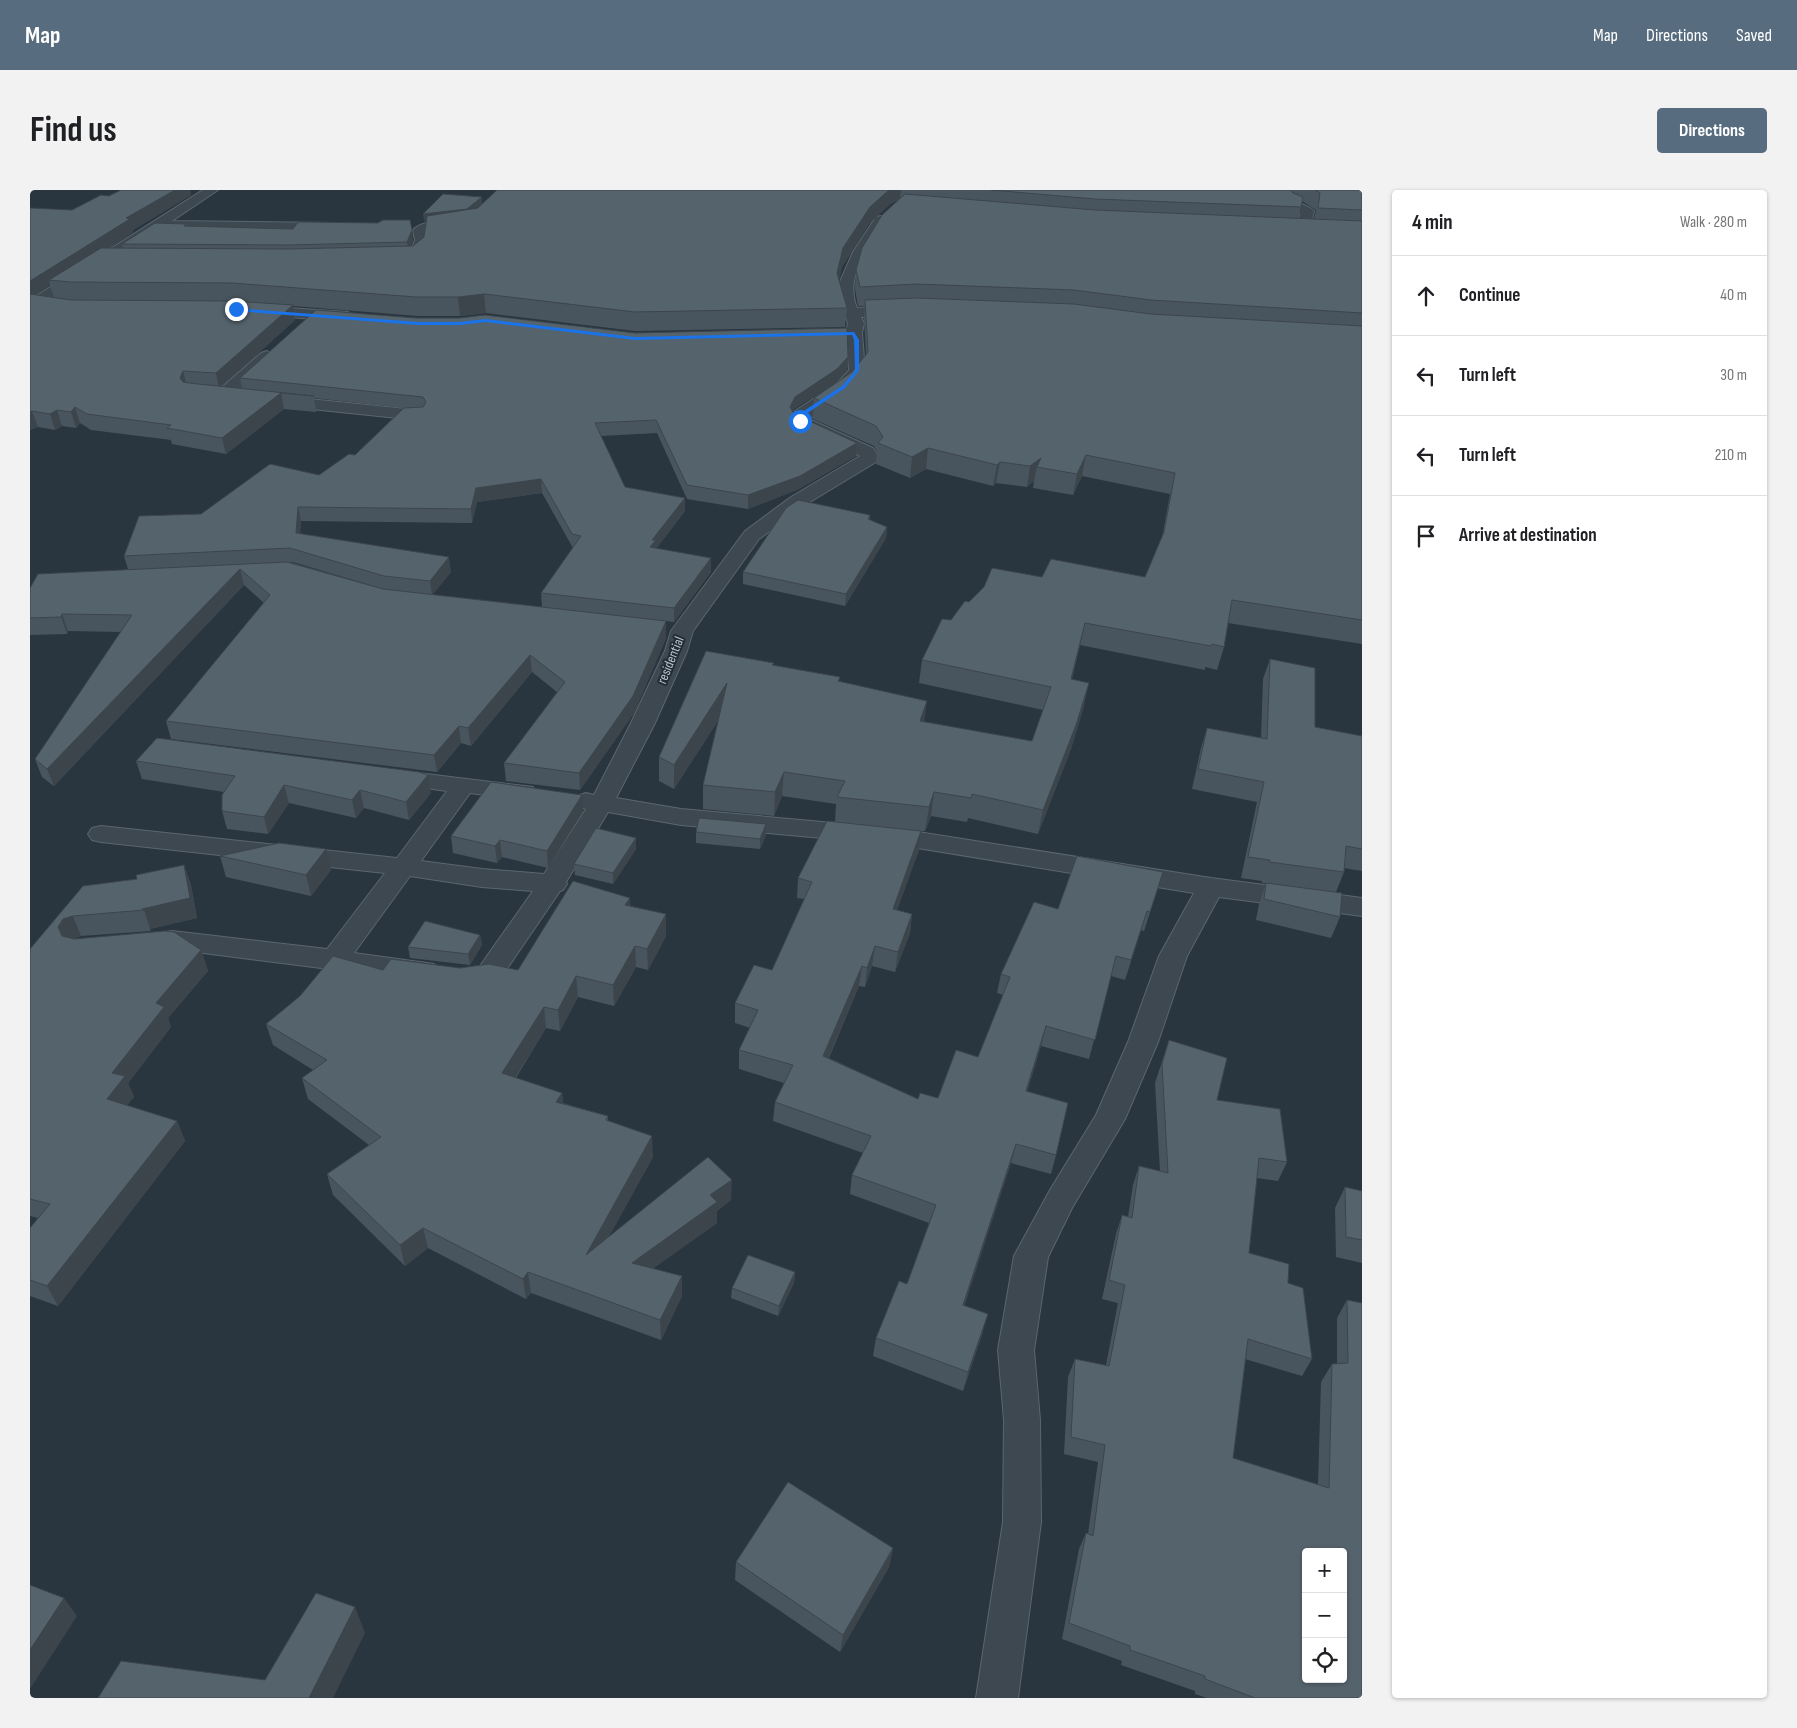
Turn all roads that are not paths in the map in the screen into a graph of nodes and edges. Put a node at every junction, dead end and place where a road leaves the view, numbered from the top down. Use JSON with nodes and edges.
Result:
{"nodes":[{"id":1,"x":212,"y":190,"type":"edge"},
{"id":2,"x":1259,"y":195,"type":"edge"},
{"id":3,"x":891,"y":212,"type":"edge"},
{"id":4,"x":474,"y":221,"type":"edge"},
{"id":5,"x":155,"y":225,"type":"junction"},
{"id":6,"x":350,"y":227,"type":"edge"},
{"id":7,"x":1304,"y":230,"type":"edge"},
{"id":8,"x":381,"y":259,"type":"edge"},
{"id":9,"x":100,"y":260,"type":"junction"},
{"id":10,"x":130,"y":260,"type":"edge"},
{"id":11,"x":32,"y":302,"type":"edge"},
{"id":12,"x":74,"y":308,"type":"edge"},
{"id":13,"x":245,"y":310,"type":"edge"},
{"id":14,"x":915,"y":310,"type":"edge"},
{"id":15,"x":852,"y":313,"type":"junction"},
{"id":16,"x":313,"y":315,"type":"junction"},
{"id":17,"x":364,"y":318,"type":"edge"},
{"id":18,"x":298,"y":328,"type":"edge"},
{"id":19,"x":835,"y":334,"type":"edge"},
{"id":20,"x":854,"y":334,"type":"junction"},
{"id":21,"x":276,"y":348,"type":"edge"},
{"id":22,"x":244,"y":397,"type":"edge"},
{"id":23,"x":264,"y":399,"type":"edge"},
{"id":24,"x":416,"y":415,"type":"edge"},
{"id":25,"x":659,"y":628,"type":"edge"},
{"id":26,"x":682,"y":631,"type":"junction"},
{"id":27,"x":370,"y":774,"type":"edge"},
{"id":28,"x":464,"y":786,"type":"junction"},
{"id":29,"x":602,"y":804,"type":"junction"},
{"id":30,"x":101,"y":834,"type":"dead end"},
{"id":31,"x":405,"y":867,"type":"junction"},
{"id":32,"x":554,"y":884,"type":"junction"},
{"id":33,"x":1211,"y":887,"type":"junction"},
{"id":34,"x":1362,"y":907,"type":"edge"},
{"id":35,"x":128,"y":944,"type":"edge"},
{"id":36,"x":335,"y":959,"type":"junction"},
{"id":37,"x":997,"y":1698,"type":"edge"}],
"edges":[{"from":1,"to":5,"type":"street"},
{"from":2,"to":7,"type":"street"},
{"from":3,"to":15,"type":"street"},
{"from":4,"to":8,"type":"street"},
{"from":5,"to":6,"type":"street"},
{"from":5,"to":9,"type":"street"},
{"from":9,"to":10,"type":"street"},
{"from":9,"to":11,"type":"street"},
{"from":11,"to":12,"type":"street"},
{"from":13,"to":16,"type":"street"},
{"from":14,"to":15,"type":"street"},
{"from":15,"to":20,"type":"street"},
{"from":16,"to":17,"type":"street"},
{"from":16,"to":18,"type":"street"},
{"from":19,"to":20,"type":"street"},
{"from":20,"to":26,"type":"street"},
{"from":21,"to":22,"type":"street"},
{"from":23,"to":24,"type":"street"},
{"from":25,"to":26,"type":"street","name":"residential"},
{"from":26,"to":29,"type":"street","name":"residential"},
{"from":27,"to":28,"type":"street"},
{"from":28,"to":29,"type":"street"},
{"from":28,"to":31,"type":"street"},
{"from":29,"to":32,"type":"street","name":"residential"},
{"from":29,"to":33,"type":"street"},
{"from":30,"to":31,"type":"street"},
{"from":31,"to":32,"type":"street"},
{"from":31,"to":36,"type":"street"},
{"from":32,"to":36,"type":"street","name":"residential"},
{"from":33,"to":34,"type":"street"},
{"from":33,"to":37,"type":"street"},
{"from":35,"to":36,"type":"street","name":"residential"}]}
